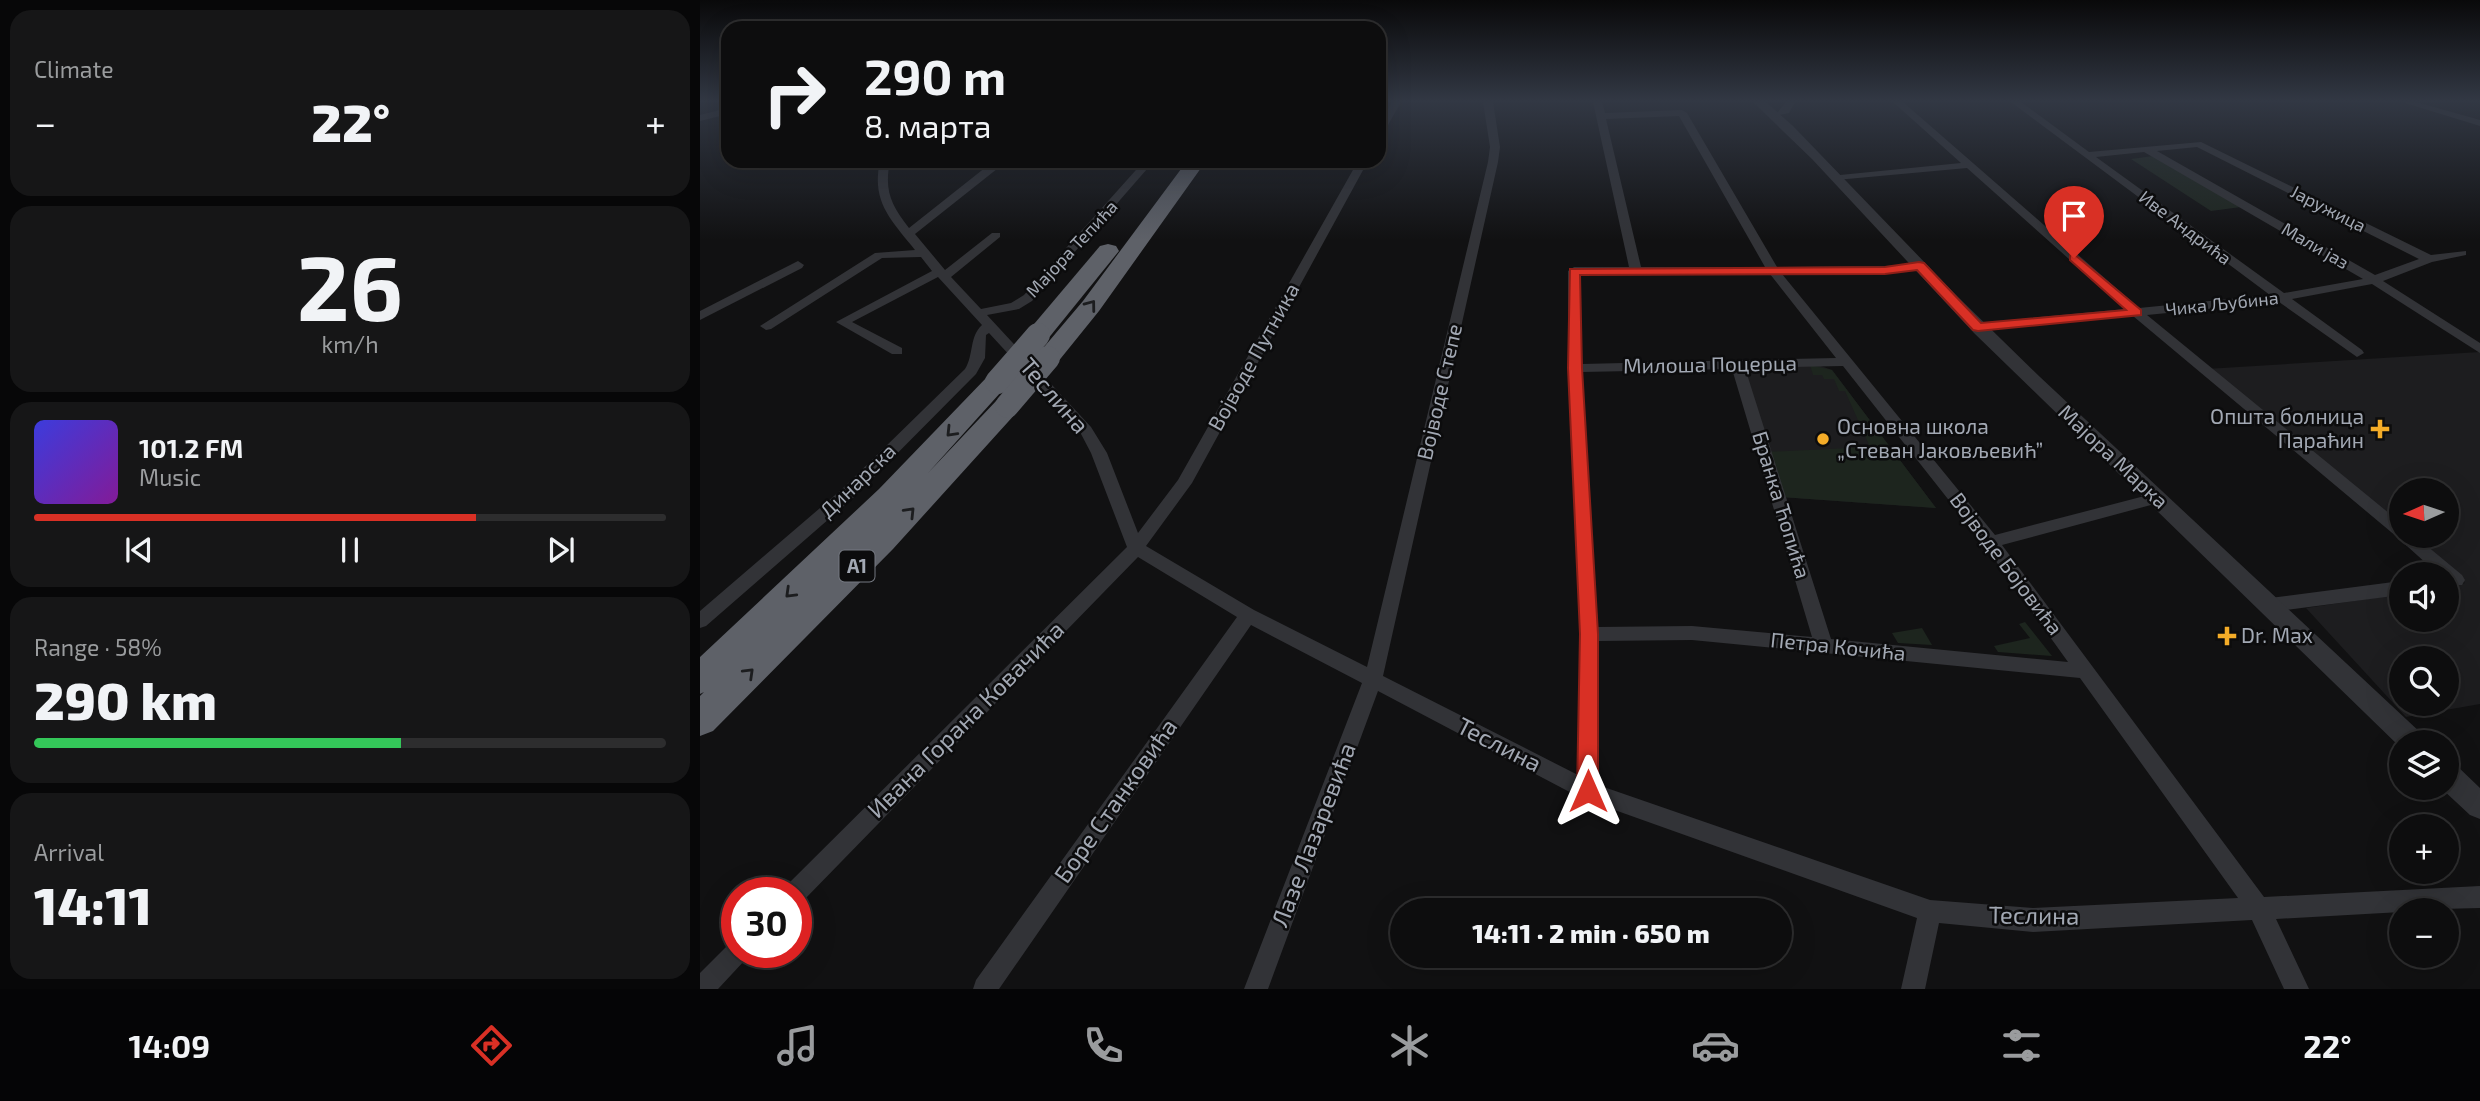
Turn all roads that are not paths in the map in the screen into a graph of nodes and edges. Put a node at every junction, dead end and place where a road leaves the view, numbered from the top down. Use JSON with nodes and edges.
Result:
{"nodes":[{"id":1,"x":1495,"y":148,"type":"edge"},
{"id":2,"x":1608,"y":148,"type":"edge"},
{"id":3,"x":1702,"y":148,"type":"edge"},
{"id":4,"x":1811,"y":148,"type":"edge"},
{"id":5,"x":1815,"y":148,"type":"edge"},
{"id":6,"x":1950,"y":148,"type":"edge"},
{"id":7,"x":2077,"y":148,"type":"edge"},
{"id":8,"x":2152,"y":148,"type":"edge"},
{"id":9,"x":2206,"y":148,"type":"edge"},
{"id":10,"x":2146,"y":149,"type":"junction"},
{"id":11,"x":2086,"y":155,"type":"junction"},
{"id":12,"x":1825,"y":161,"type":"junction"},
{"id":13,"x":1968,"y":164,"type":"junction"},
{"id":14,"x":884,"y":168,"type":"edge"},
{"id":15,"x":989,"y":168,"type":"edge"},
{"id":16,"x":1143,"y":168,"type":"edge"},
{"id":17,"x":1170,"y":168,"type":"edge"},
{"id":18,"x":1192,"y":168,"type":"edge"},
{"id":19,"x":1359,"y":168,"type":"edge"},
{"id":20,"x":1840,"y":178,"type":"junction"},
{"id":21,"x":909,"y":233,"type":"junction"},
{"id":22,"x":996,"y":235,"type":"dead end"},
{"id":23,"x":925,"y":253,"type":"junction"},
{"id":24,"x":2462,"y":253,"type":"dead end"},
{"id":25,"x":2429,"y":260,"type":"junction"},
{"id":26,"x":798,"y":265,"type":"dead end"},
{"id":27,"x":1919,"y":266,"type":"junction"},
{"id":28,"x":1772,"y":269,"type":"junction"},
{"id":29,"x":1636,"y":270,"type":"junction"},
{"id":30,"x":942,"y":274,"type":"junction"},
{"id":31,"x":2374,"y":280,"type":"junction"},
{"id":32,"x":2279,"y":298,"type":"junction"},
{"id":33,"x":2137,"y":313,"type":"junction"},
{"id":34,"x":700,"y":316,"type":"edge"},
{"id":35,"x":984,"y":319,"type":"junction"},
{"id":36,"x":766,"y":326,"type":"dead end"},
{"id":37,"x":1978,"y":327,"type":"junction"},
{"id":38,"x":1043,"y":346,"type":"junction"},
{"id":39,"x":2480,"y":349,"type":"edge"},
{"id":40,"x":897,"y":351,"type":"dead end"},
{"id":41,"x":2357,"y":353,"type":"dead end"},
{"id":42,"x":1845,"y":362,"type":"junction"},
{"id":43,"x":1738,"y":366,"type":"junction"},
{"id":44,"x":1575,"y":368,"type":"junction"},
{"id":45,"x":1002,"y":394,"type":"junction"},
{"id":46,"x":2156,"y":498,"type":"junction"},
{"id":47,"x":2389,"y":522,"type":"edge"},
{"id":48,"x":1991,"y":542,"type":"junction"},
{"id":49,"x":1136,"y":548,"type":"junction"},
{"id":50,"x":2417,"y":548,"type":"edge"},
{"id":51,"x":2432,"y":562,"type":"edge"},
{"id":52,"x":2389,"y":590,"type":"edge"},
{"id":53,"x":2270,"y":605,"type":"junction"},
{"id":54,"x":1248,"y":615,"type":"junction"},
{"id":55,"x":700,"y":621,"type":"edge"},
{"id":56,"x":1589,"y":634,"type":"junction"},
{"id":57,"x":1823,"y":644,"type":"junction"},
{"id":58,"x":2086,"y":671,"type":"junction"},
{"id":59,"x":700,"y":679,"type":"edge"},
{"id":60,"x":1373,"y":680,"type":"junction"},
{"id":61,"x":700,"y":720,"type":"edge"},
{"id":62,"x":2400,"y":730,"type":"edge"},
{"id":63,"x":2459,"y":786,"type":"edge"},
{"id":64,"x":1588,"y":791,"type":"junction"},
{"id":65,"x":2480,"y":806,"type":"edge"},
{"id":66,"x":811,"y":877,"type":"edge"},
{"id":67,"x":2480,"y":897,"type":"edge"},
{"id":68,"x":2259,"y":909,"type":"junction"},
{"id":69,"x":1930,"y":911,"type":"junction"},
{"id":70,"x":721,"y":968,"type":"edge"},
{"id":71,"x":701,"y":989,"type":"edge"},
{"id":72,"x":985,"y":989,"type":"edge"},
{"id":73,"x":1256,"y":989,"type":"edge"},
{"id":74,"x":1913,"y":989,"type":"edge"},
{"id":75,"x":2297,"y":989,"type":"edge"}],
"edges":[{"from":1,"to":60,"type":"street","name":"Војводе Степе"},
{"from":2,"to":29,"type":"street"},
{"from":3,"to":28,"type":"street","name":"Војводе Бојовића"},
{"from":4,"to":12,"type":"street","name":"Мајора Марка"},
{"from":5,"to":12,"type":"street","name":"Мајора Марка"},
{"from":6,"to":13,"type":"street"},
{"from":7,"to":11,"type":"street","name":"Иве Андрића"},
{"from":8,"to":10,"type":"street","name":"Јаружица"},
{"from":9,"to":25,"type":"street","name":"Јаружица"},
{"from":10,"to":11,"type":"street"},
{"from":10,"to":31,"type":"street","name":"Мали јаз"},
{"from":11,"to":32,"type":"street","name":"Иве Андрића"},
{"from":12,"to":20,"type":"street","name":"Мајора Марка"},
{"from":13,"to":20,"type":"street"},
{"from":13,"to":33,"type":"street"},
{"from":14,"to":21,"type":"street","name":"Теслина"},
{"from":15,"to":21,"type":"street"},
{"from":16,"to":35,"type":"street","name":"Мајора Тепића"},
{"from":17,"to":38,"type":"highway","number":"A1"},
{"from":38,"to":18,"type":"highway","number":"A1","one_way":true},
{"from":19,"to":49,"type":"street","name":"Војводе Путника"},
{"from":20,"to":27,"type":"street","name":"Мајора Марка"},
{"from":21,"to":23,"type":"street","name":"Теслина"},
{"from":22,"to":30,"type":"street"},
{"from":23,"to":30,"type":"street","name":"Теслина"},
{"from":23,"to":36,"type":"street"},
{"from":24,"to":25,"type":"street","name":"Чика Љубина"},
{"from":25,"to":31,"type":"street","name":"Чика Љубина"},
{"from":26,"to":34,"type":"street"},
{"from":27,"to":28,"type":"street"},
{"from":27,"to":37,"type":"street","name":"Мајора Марка"},
{"from":28,"to":29,"type":"street"},
{"from":28,"to":42,"type":"street","name":"Војводе Бојовића"},
{"from":29,"to":44,"type":"street"},
{"from":30,"to":35,"type":"street","name":"Теслина"},
{"from":30,"to":40,"type":"street"},
{"from":31,"to":32,"type":"street","name":"Чика Љубина"},
{"from":31,"to":39,"type":"street","name":"Мали јаз"},
{"from":32,"to":33,"type":"street","name":"Чика Љубина"},
{"from":32,"to":41,"type":"street","name":"Иве Андрића"},
{"from":33,"to":37,"type":"street","name":"Чика Љубина"},
{"from":33,"to":47,"type":"street"},
{"from":35,"to":49,"type":"street","name":"Теслина"},
{"from":35,"to":55,"type":"street","name":"Динарска"},
{"from":37,"to":46,"type":"street","name":"Мајора Марка"},
{"from":38,"to":45,"type":"highway","number":"A1","bridge":true},
{"from":42,"to":43,"type":"street","name":"Милоша Поцерца"},
{"from":42,"to":48,"type":"street","name":"Војводе Бојовића"},
{"from":43,"to":44,"type":"street","name":"Милоша Поцерца"},
{"from":43,"to":57,"type":"street","name":"Бранка Ћопића"},
{"from":44,"to":56,"type":"street"},
{"from":45,"to":59,"type":"highway","number":"A1","one_way":true},
{"from":61,"to":45,"type":"highway","number":"A1","one_way":true},
{"from":46,"to":48,"type":"street"},
{"from":46,"to":53,"type":"street","name":"Мајора Марка"},
{"from":48,"to":58,"type":"street","name":"Војводе Бојовића"},
{"from":49,"to":54,"type":"street","name":"Теслина"},
{"from":49,"to":66,"type":"street","name":"Ивана Горана Ковачића"},
{"from":50,"to":51,"type":"street"},
{"from":52,"to":53,"type":"street"},
{"from":53,"to":62,"type":"street","name":"Мајора Марка"},
{"from":54,"to":60,"type":"street","name":"Теслина"},
{"from":54,"to":72,"type":"street","name":"Боре Станковића"},
{"from":56,"to":57,"type":"street","name":"Петра Кочића"},
{"from":56,"to":64,"type":"street"},
{"from":57,"to":58,"type":"street","name":"Петра Кочића"},
{"from":58,"to":68,"type":"street","name":"Војводе Бојовића"},
{"from":60,"to":64,"type":"street","name":"Теслина"},
{"from":60,"to":73,"type":"street","name":"Лазе Лазаревића"},
{"from":63,"to":65,"type":"street"},
{"from":64,"to":69,"type":"street","name":"Теслина"},
{"from":67,"to":68,"type":"street","name":"Теслина"},
{"from":68,"to":69,"type":"street","name":"Теслина"},
{"from":68,"to":75,"type":"street","name":"Војводе Бојовића"},
{"from":69,"to":74,"type":"street"},
{"from":70,"to":71,"type":"street"}]}
